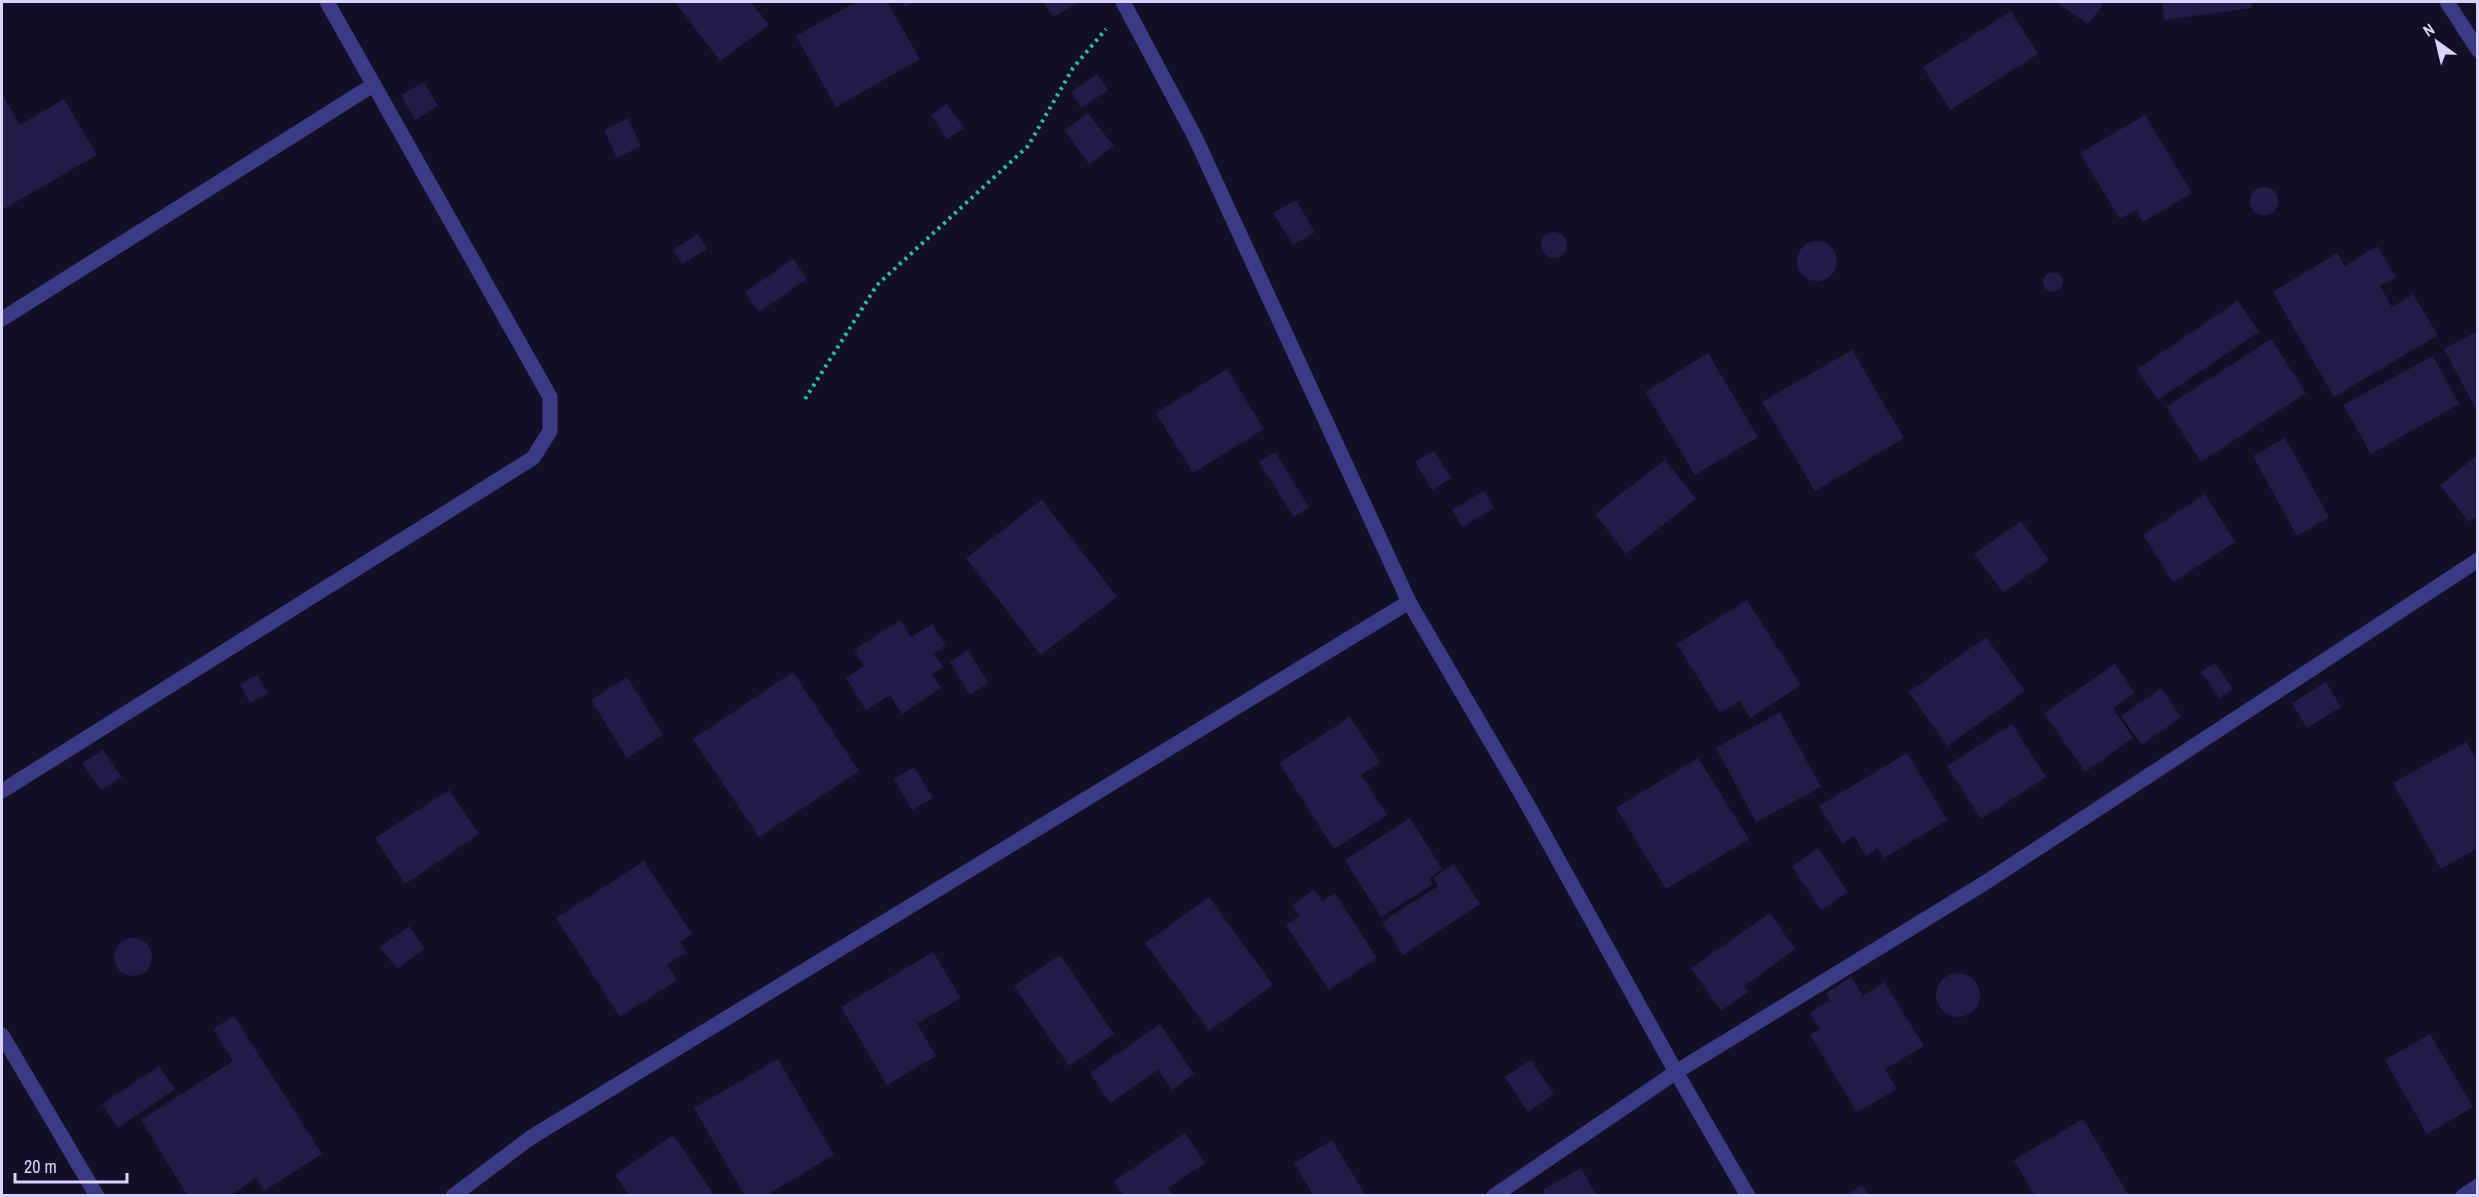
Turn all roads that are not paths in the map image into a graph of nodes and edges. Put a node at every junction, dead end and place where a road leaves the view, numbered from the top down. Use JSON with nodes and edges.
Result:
{"nodes":[{"id":1,"x":327,"y":2,"type":"edge"},
{"id":2,"x":2447,"y":2,"type":"edge"},
{"id":3,"x":1125,"y":4,"type":"edge"},
{"id":4,"x":2478,"y":50,"type":"edge"},
{"id":5,"x":373,"y":85,"type":"junction"},
{"id":6,"x":2,"y":319,"type":"edge"},
{"id":7,"x":2478,"y":560,"type":"edge"},
{"id":8,"x":1409,"y":602,"type":"junction"},
{"id":9,"x":2,"y":791,"type":"edge"},
{"id":10,"x":2,"y":1035,"type":"edge"},
{"id":11,"x":1676,"y":1072,"type":"junction"},
{"id":12,"x":2478,"y":1186,"type":"edge"},
{"id":13,"x":97,"y":1196,"type":"edge"},
{"id":14,"x":453,"y":1196,"type":"edge"},
{"id":15,"x":1494,"y":1196,"type":"edge"},
{"id":16,"x":1748,"y":1196,"type":"edge"},
{"id":17,"x":2463,"y":1196,"type":"edge"}],
"edges":[{"from":1,"to":5,"type":"street"},
{"from":2,"to":4,"type":"street"},
{"from":3,"to":8,"type":"street"},
{"from":5,"to":6,"type":"street"},
{"from":5,"to":9,"type":"street"},
{"from":7,"to":11,"type":"street"},
{"from":8,"to":11,"type":"street"},
{"from":8,"to":14,"type":"street"},
{"from":10,"to":13,"type":"street"},
{"from":11,"to":15,"type":"street"},
{"from":11,"to":16,"type":"street"},
{"from":12,"to":17,"type":"street"}]}
